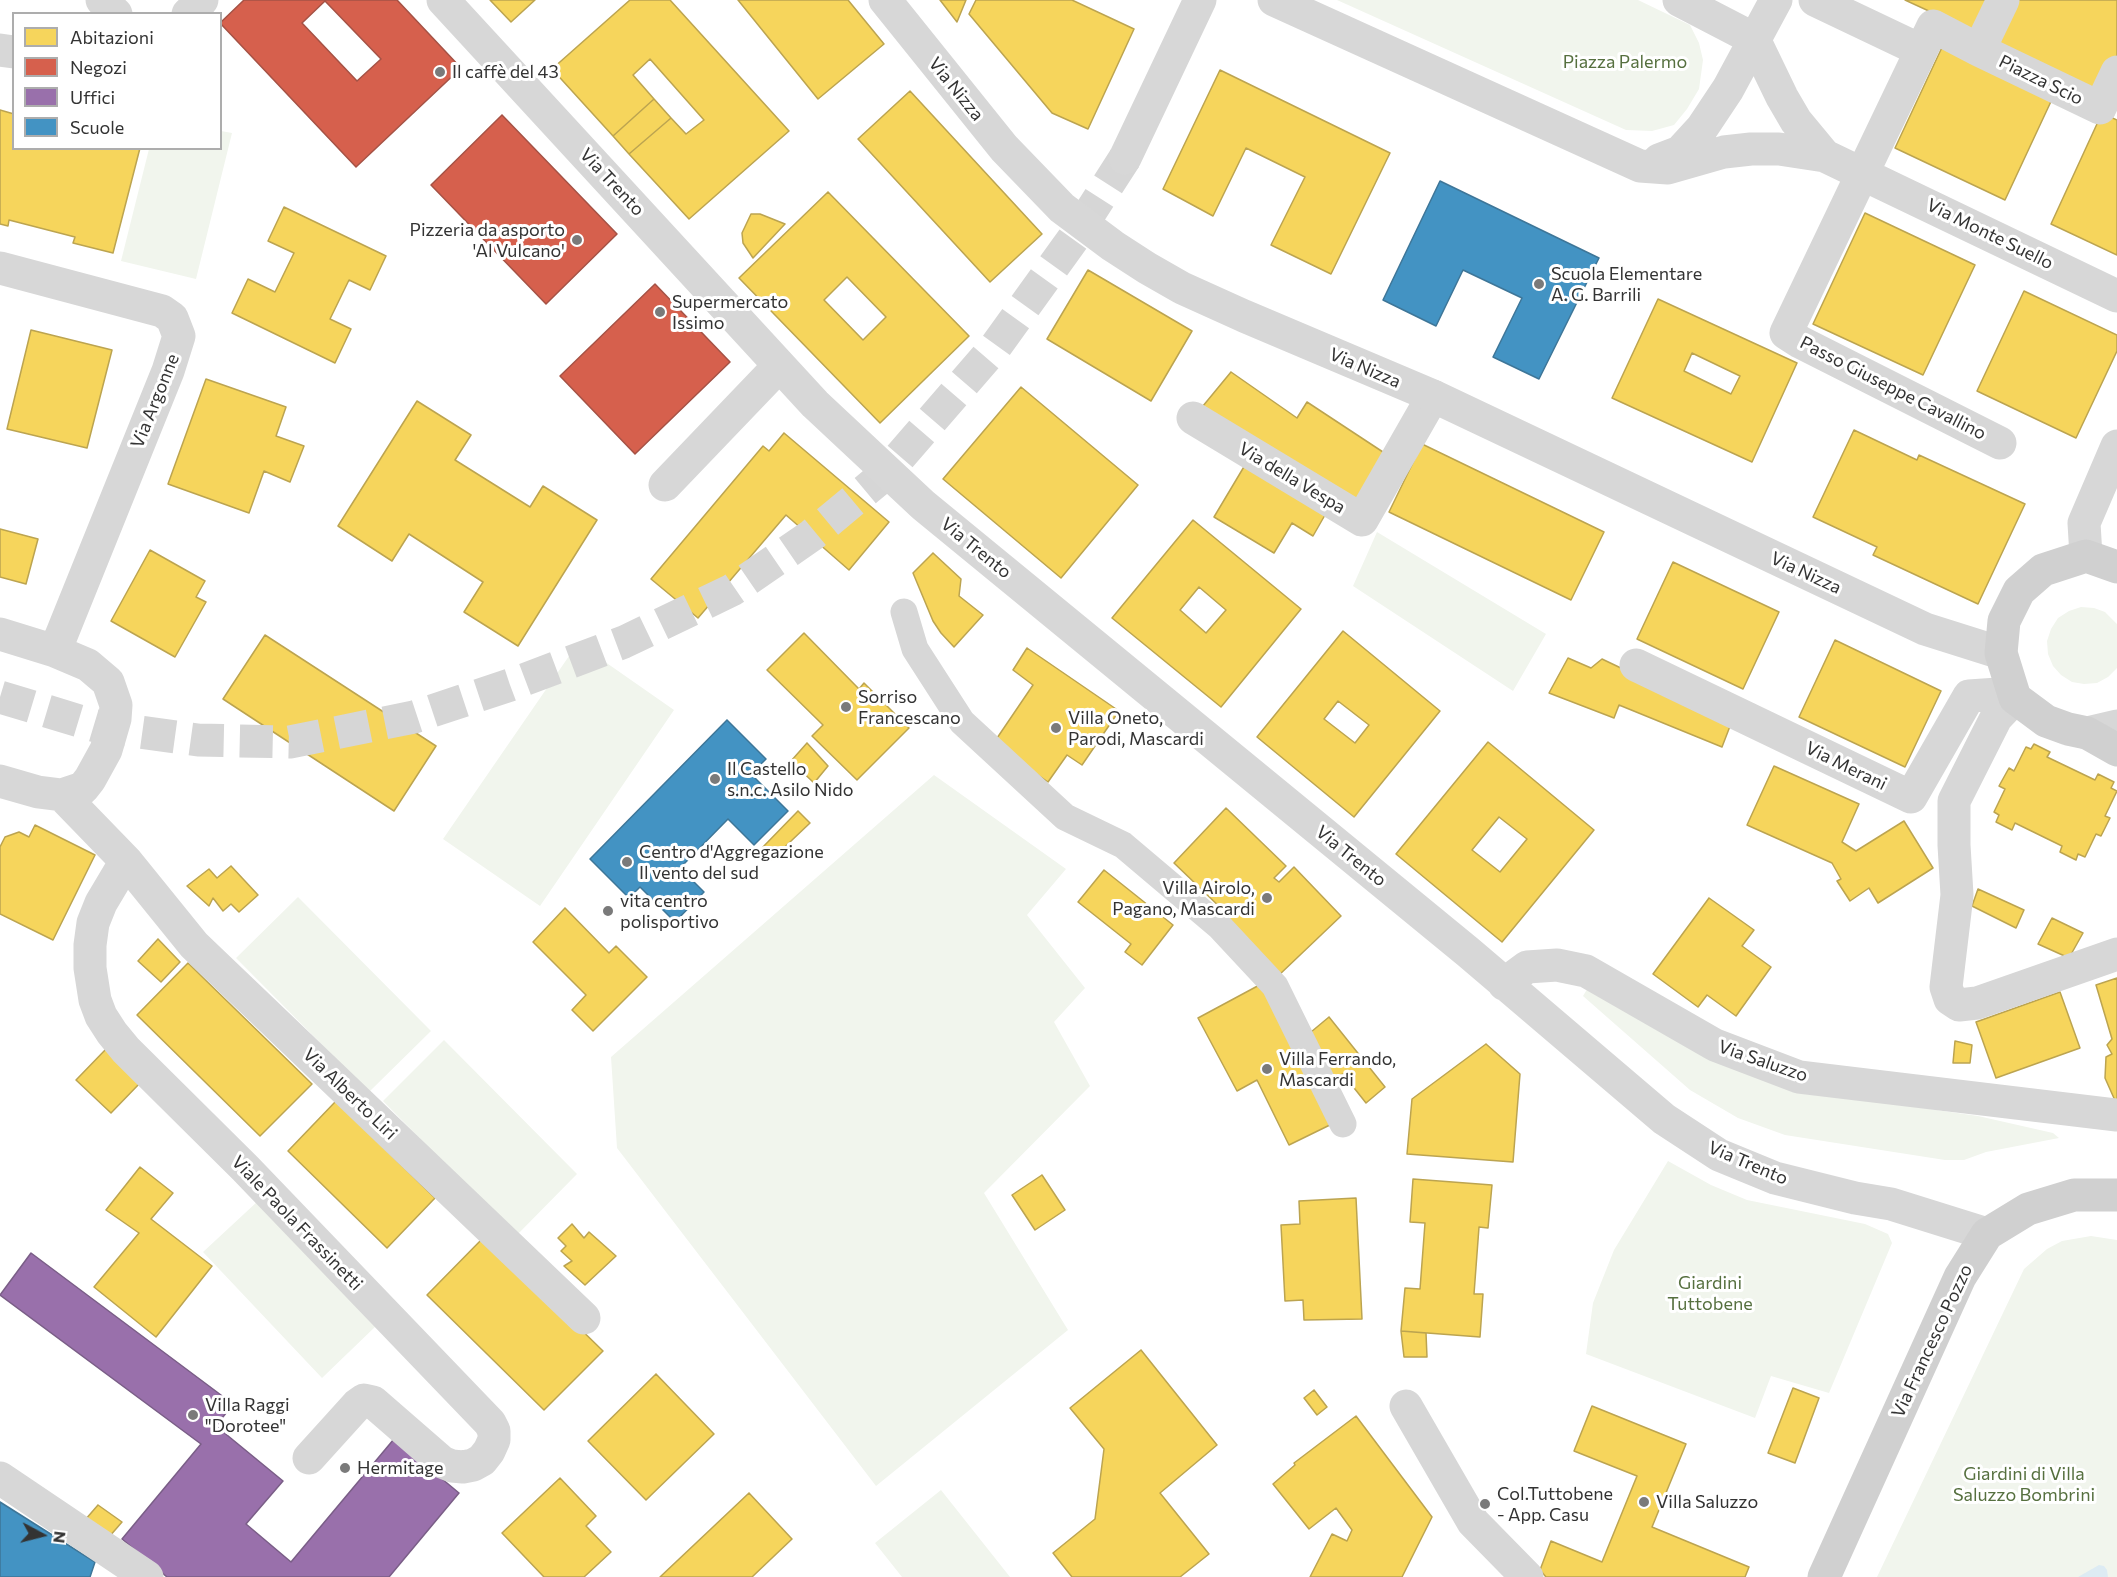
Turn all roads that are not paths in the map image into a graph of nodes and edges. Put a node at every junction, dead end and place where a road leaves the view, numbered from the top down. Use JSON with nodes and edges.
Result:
{"nodes":[{"id":1,"x":102,"y":0,"type":"edge"},
{"id":2,"x":172,"y":0,"type":"edge"},
{"id":3,"x":202,"y":0,"type":"edge"},
{"id":4,"x":443,"y":0,"type":"edge"},
{"id":5,"x":885,"y":0,"type":"edge"},
{"id":6,"x":1200,"y":0,"type":"edge"},
{"id":7,"x":1274,"y":0,"type":"edge"},
{"id":8,"x":1679,"y":0,"type":"edge"},
{"id":9,"x":1776,"y":0,"type":"edge"},
{"id":10,"x":1815,"y":0,"type":"edge"},
{"id":11,"x":2003,"y":0,"type":"edge"},
{"id":12,"x":114,"y":12,"type":"edge"},
{"id":13,"x":184,"y":12,"type":"edge"},
{"id":14,"x":188,"y":12,"type":"edge"},
{"id":15,"x":1754,"y":39,"type":"junction"},
{"id":16,"x":1920,"y":50,"type":"junction"},
{"id":17,"x":1979,"y":50,"type":"junction"},
{"id":18,"x":2117,"y":72,"type":"edge"},
{"id":19,"x":1825,"y":156,"type":"junction"},
{"id":20,"x":1125,"y":158,"type":"tunnel mouth"},
{"id":21,"x":1640,"y":166,"type":"junction"},
{"id":22,"x":1862,"y":172,"type":"junction"},
{"id":23,"x":0,"y":268,"type":"edge"},
{"id":24,"x":2117,"y":296,"type":"edge"},
{"id":25,"x":779,"y":366,"type":"junction"},
{"id":26,"x":1433,"y":396,"type":"junction"},
{"id":27,"x":1193,"y":418,"type":"dead end"},
{"id":28,"x":2000,"y":443,"type":"dead end"},
{"id":29,"x":2117,"y":447,"type":"edge"},
{"id":30,"x":665,"y":485,"type":"dead end"},
{"id":31,"x":2086,"y":556,"type":"junction"},
{"id":32,"x":2117,"y":567,"type":"edge"},
{"id":33,"x":904,"y":612,"type":"dead end"},
{"id":34,"x":1925,"y":629,"type":"junction"},
{"id":35,"x":0,"y":634,"type":"edge"},
{"id":36,"x":55,"y":651,"type":"junction"},
{"id":37,"x":2001,"y":653,"type":"junction"},
{"id":38,"x":1636,"y":665,"type":"dead end"},
{"id":39,"x":2013,"y":693,"type":"junction"},
{"id":40,"x":2102,"y":730,"type":"edge"},
{"id":41,"x":2117,"y":750,"type":"edge"},
{"id":42,"x":0,"y":781,"type":"edge"},
{"id":43,"x":62,"y":795,"type":"junction"},
{"id":44,"x":126,"y":861,"type":"junction"},
{"id":45,"x":2117,"y":954,"type":"edge"},
{"id":46,"x":1504,"y":984,"type":"junction"},
{"id":47,"x":2117,"y":1115,"type":"edge"},
{"id":48,"x":1343,"y":1124,"type":"dead end"},
{"id":49,"x":2117,"y":1196,"type":"edge"},
{"id":50,"x":1987,"y":1234,"type":"junction"},
{"id":51,"x":584,"y":1318,"type":"dead end"},
{"id":52,"x":1406,"y":1406,"type":"dead end"},
{"id":53,"x":309,"y":1458,"type":"dead end"},
{"id":54,"x":0,"y":1478,"type":"edge"},
{"id":55,"x":147,"y":1577,"type":"edge"},
{"id":56,"x":1527,"y":1577,"type":"edge"},
{"id":57,"x":1824,"y":1577,"type":"edge"}],
"edges":[{"from":1,"to":12,"type":"street"},
{"from":2,"to":13,"type":"street"},
{"from":3,"to":14,"type":"street"},
{"from":4,"to":25,"type":"street","name":"Via Trento"},
{"from":5,"to":26,"type":"street","name":"Via Nizza"},
{"from":6,"to":20,"type":"street"},
{"from":7,"to":21,"type":"street"},
{"from":8,"to":15,"type":"street"},
{"from":9,"to":15,"type":"street"},
{"from":10,"to":16,"type":"street"},
{"from":11,"to":17,"type":"street","name":"Piazza Scio"},
{"from":15,"to":19,"type":"street"},
{"from":15,"to":21,"type":"street"},
{"from":16,"to":17,"type":"street","name":"Piazza Scio"},
{"from":16,"to":22,"type":"street"},
{"from":17,"to":18,"type":"street","name":"Piazza Scio"},
{"from":19,"to":21,"type":"street"},
{"from":19,"to":22,"type":"street"},
{"from":22,"to":24,"type":"street","name":"Via Monte Suello"},
{"from":22,"to":28,"type":"street","name":"Passo Giuseppe Cavallino"},
{"from":23,"to":36,"type":"street","name":"Via Argonne"},
{"from":25,"to":30,"type":"street"},
{"from":25,"to":46,"type":"street","name":"Via Trento"},
{"from":26,"to":27,"type":"street","name":"Via della Vespa"},
{"from":26,"to":34,"type":"street","name":"Via Nizza"},
{"from":29,"to":31,"type":"street"},
{"from":31,"to":32,"type":"main road"},
{"from":31,"to":37,"type":"main road"},
{"from":33,"to":48,"type":"street"},
{"from":34,"to":37,"type":"street","name":"Via Nizza"},
{"from":34,"to":39,"type":"street","name":"Via Nizza"},
{"from":35,"to":36,"type":"street"},
{"from":36,"to":43,"type":"street"},
{"from":37,"to":39,"type":"main road"},
{"from":38,"to":39,"type":"street","name":"Via Merani"},
{"from":39,"to":40,"type":"main road"},
{"from":39,"to":45,"type":"street"},
{"from":40,"to":41,"type":"main road"},
{"from":42,"to":43,"type":"street"},
{"from":43,"to":44,"type":"street"},
{"from":44,"to":51,"type":"street","name":"Via Alberto Liri"},
{"from":44,"to":53,"type":"street","name":"Viale Paola Frassinetti"},
{"from":46,"to":47,"type":"street","name":"Via Saluzzo"},
{"from":46,"to":50,"type":"street","name":"Via Trento"},
{"from":49,"to":50,"type":"main road","name":"Via Francesco Pozzo"},
{"from":50,"to":57,"type":"main road","name":"Via Francesco Pozzo"},
{"from":52,"to":56,"type":"street"},
{"from":54,"to":55,"type":"street"}]}
